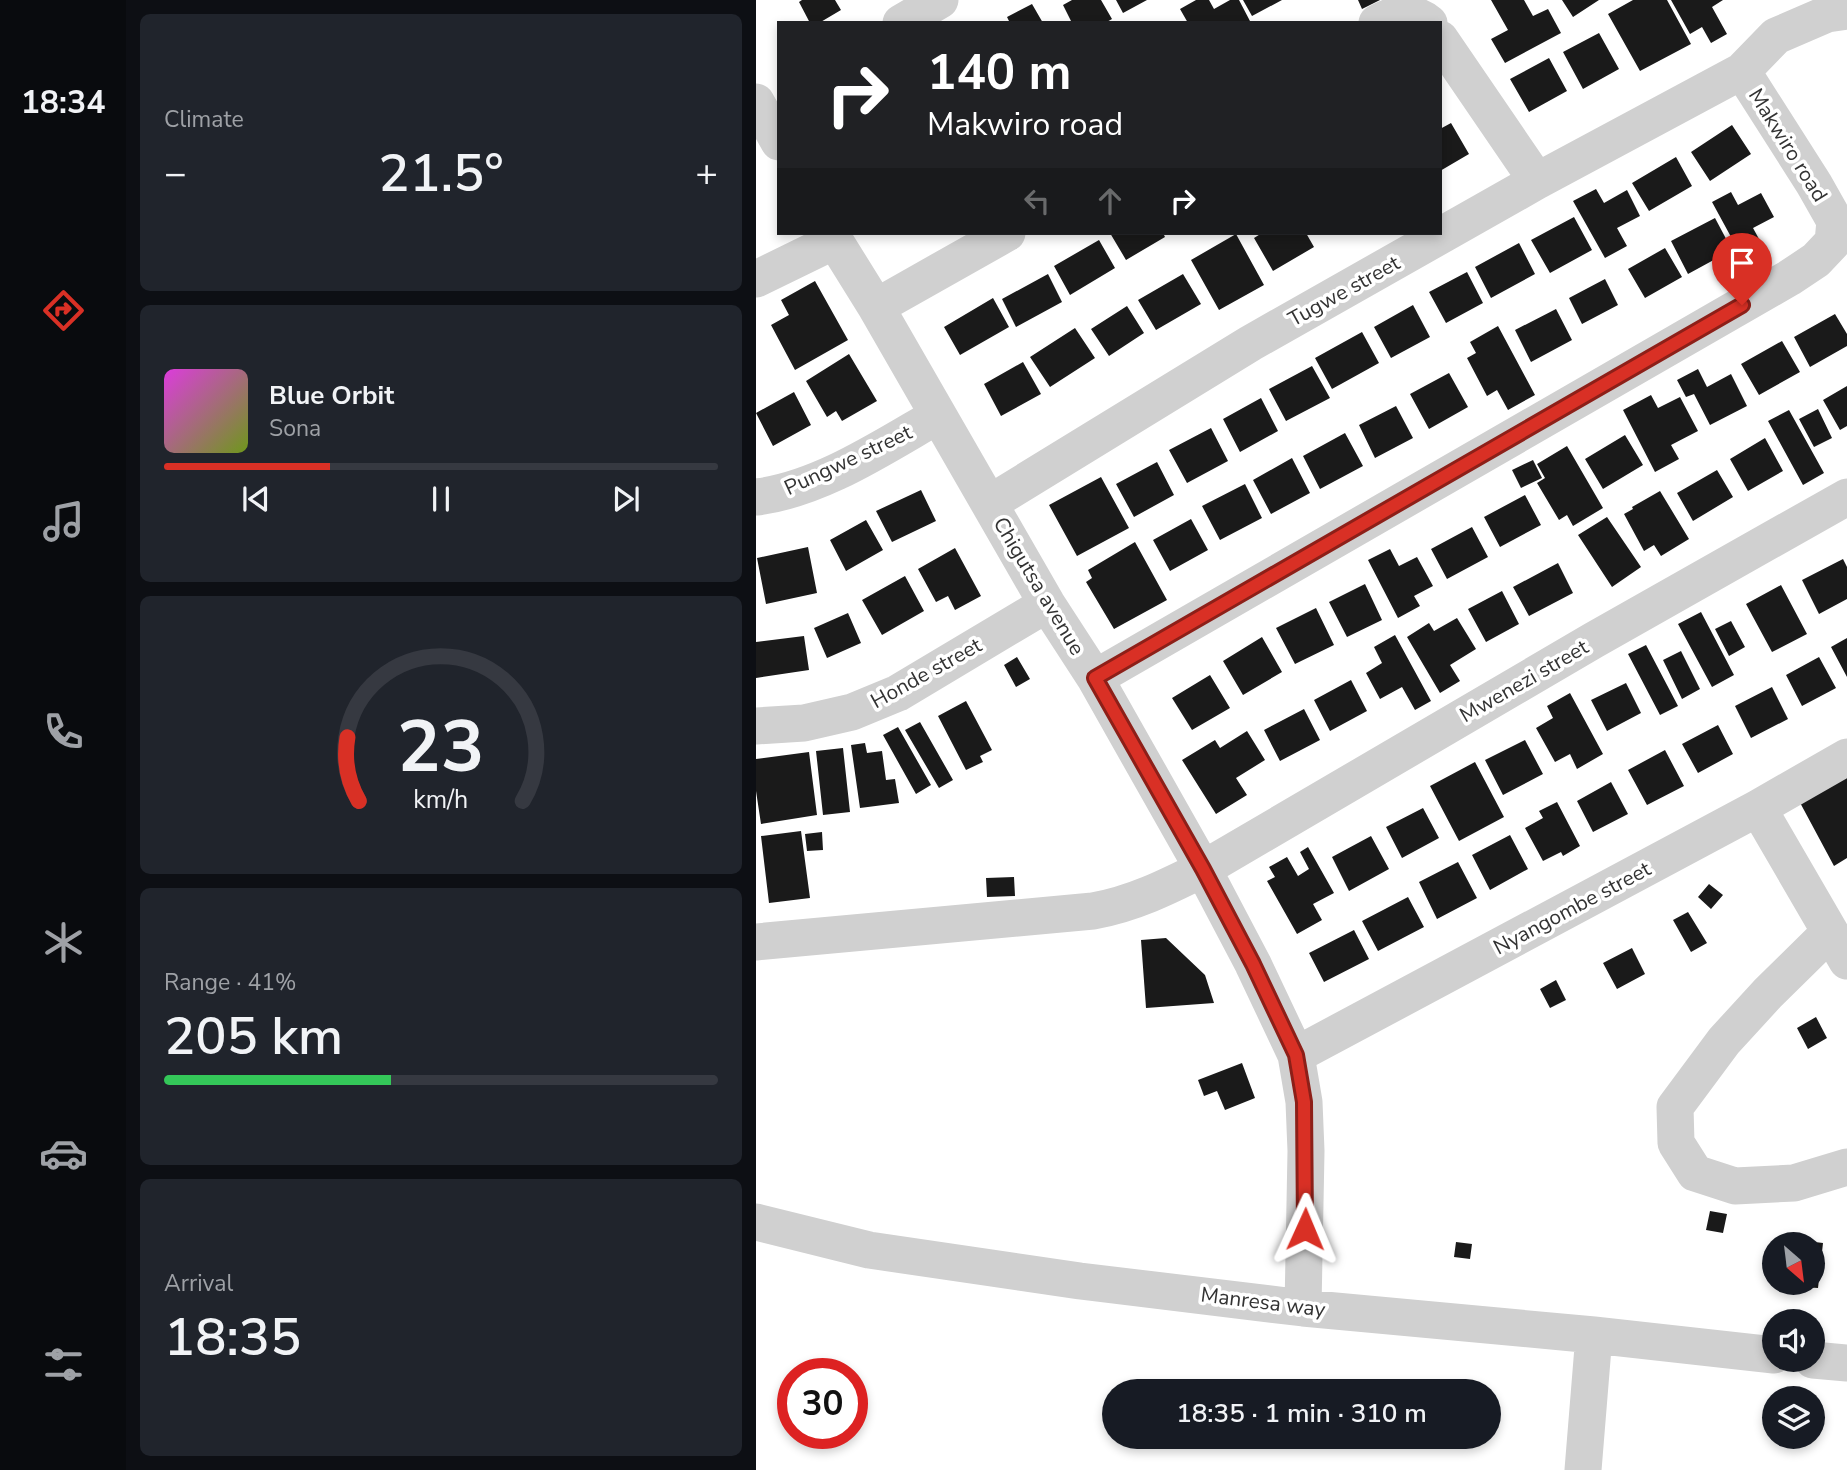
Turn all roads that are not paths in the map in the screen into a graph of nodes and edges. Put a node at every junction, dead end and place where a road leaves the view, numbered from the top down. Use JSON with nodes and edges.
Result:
{"nodes":[{"id":1,"x":940,"y":0,"type":"edge"},
{"id":2,"x":1847,"y":11,"type":"edge"},
{"id":3,"x":904,"y":21,"type":"edge"},
{"id":4,"x":1380,"y":21,"type":"edge"},
{"id":5,"x":1426,"y":21,"type":"edge"},
{"id":6,"x":1442,"y":42,"type":"edge"},
{"id":7,"x":1742,"y":71,"type":"junction"},
{"id":8,"x":764,"y":100,"type":"edge"},
{"id":9,"x":777,"y":136,"type":"edge"},
{"id":10,"x":1537,"y":181,"type":"junction"},
{"id":11,"x":1003,"y":235,"type":"edge"},
{"id":12,"x":1442,"y":235,"type":"edge"},
{"id":13,"x":1442,"y":235,"type":"edge"},
{"id":14,"x":832,"y":237,"type":"edge"},
{"id":15,"x":756,"y":279,"type":"edge"},
{"id":16,"x":876,"y":307,"type":"junction"},
{"id":17,"x":937,"y":416,"type":"junction"},
{"id":18,"x":756,"y":497,"type":"edge"},
{"id":19,"x":1847,"y":497,"type":"edge"},
{"id":20,"x":990,"y":503,"type":"junction"},
{"id":21,"x":1047,"y":604,"type":"junction"},
{"id":22,"x":1095,"y":678,"type":"junction"},
{"id":23,"x":756,"y":726,"type":"edge"},
{"id":24,"x":1847,"y":757,"type":"edge"},
{"id":25,"x":1758,"y":808,"type":"junction"},
{"id":26,"x":1203,"y":869,"type":"junction"},
{"id":27,"x":756,"y":942,"type":"edge"},
{"id":28,"x":1839,"y":946,"type":"edge"},
{"id":29,"x":1296,"y":1055,"type":"junction"},
{"id":30,"x":1847,"y":1167,"type":"edge"},
{"id":31,"x":756,"y":1222,"type":"edge"},
{"id":32,"x":1303,"y":1308,"type":"junction"},
{"id":33,"x":1594,"y":1335,"type":"junction"},
{"id":34,"x":1762,"y":1354,"type":"edge"},
{"id":35,"x":1825,"y":1361,"type":"edge"},
{"id":36,"x":1847,"y":1363,"type":"edge"},
{"id":37,"x":1583,"y":1470,"type":"edge"}],
"edges":[{"from":1,"to":3,"type":"street"},
{"from":2,"to":7,"type":"street","name":"Tugwe street"},
{"from":4,"to":5,"type":"street"},
{"from":6,"to":10,"type":"street"},
{"from":7,"to":10,"type":"street","name":"Tugwe street"},
{"from":7,"to":22,"type":"street","name":"Makwiro road"},
{"from":8,"to":9,"type":"street"},
{"from":10,"to":12,"type":"street","name":"Tugwe street"},
{"from":11,"to":16,"type":"street"},
{"from":13,"to":20,"type":"street","name":"Tugwe street"},
{"from":14,"to":15,"type":"street"},
{"from":14,"to":16,"type":"street","name":"Chigutsa avenue"},
{"from":16,"to":17,"type":"street","name":"Chigutsa avenue"},
{"from":17,"to":18,"type":"street","name":"Pungwe street"},
{"from":17,"to":20,"type":"street","name":"Chigutsa avenue"},
{"from":19,"to":26,"type":"street","name":"Mwenezi street"},
{"from":20,"to":21,"type":"street","name":"Chigutsa avenue"},
{"from":21,"to":22,"type":"street","name":"Chigutsa avenue"},
{"from":21,"to":23,"type":"street","name":"Honde street"},
{"from":22,"to":26,"type":"street","name":"Chigutsa avenue"},
{"from":24,"to":25,"type":"street","name":"Nyangombe street"},
{"from":25,"to":28,"type":"street"},
{"from":25,"to":29,"type":"street","name":"Nyangombe street"},
{"from":26,"to":27,"type":"street","name":"Mwenezi street"},
{"from":26,"to":29,"type":"street","name":"Chigutsa avenue"},
{"from":28,"to":30,"type":"street"},
{"from":29,"to":32,"type":"street","name":"Chigutsa avenue"},
{"from":31,"to":32,"type":"street","name":"Manresa way"},
{"from":32,"to":33,"type":"street","name":"Manresa way"},
{"from":33,"to":34,"type":"street","name":"Manresa way"},
{"from":33,"to":37,"type":"street"},
{"from":35,"to":36,"type":"street"}]}
